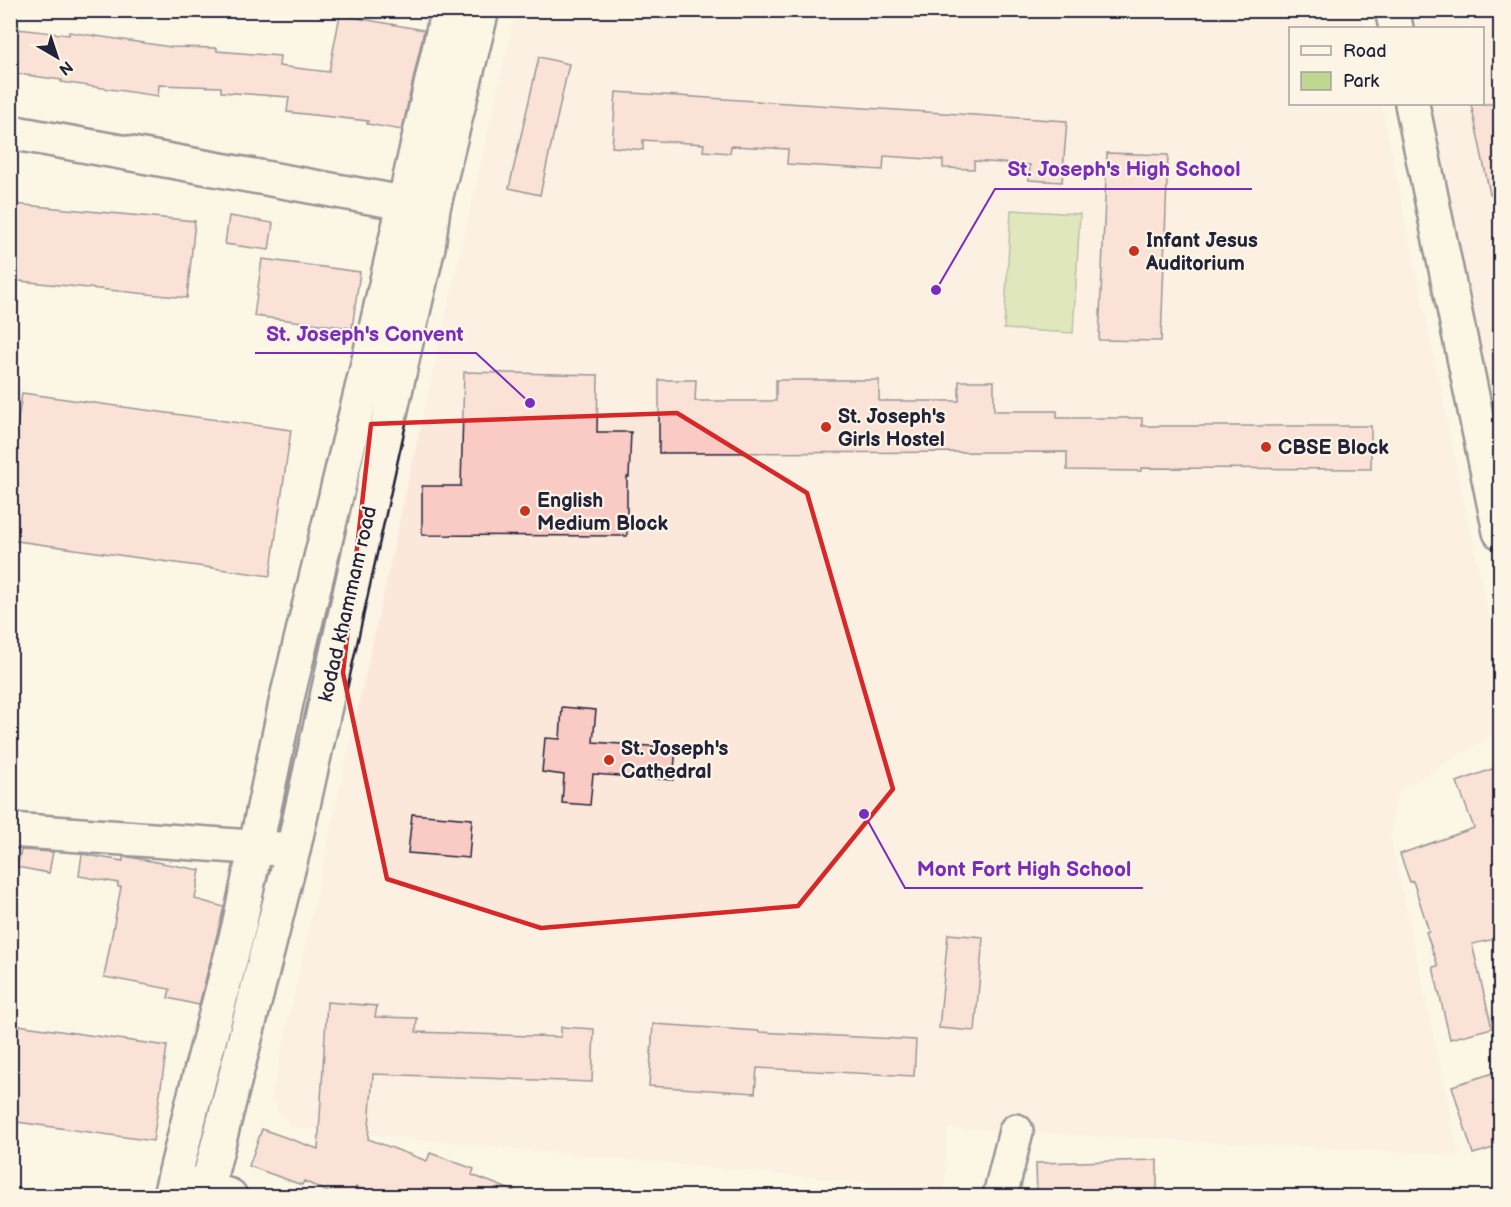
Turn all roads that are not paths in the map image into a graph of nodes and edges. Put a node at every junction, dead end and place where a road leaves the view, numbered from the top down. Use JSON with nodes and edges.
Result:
{"nodes":[{"id":1,"x":448,"y":10,"type":"edge"},
{"id":2,"x":482,"y":10,"type":"edge"},
{"id":3,"x":1392,"y":10,"type":"edge"},
{"id":4,"x":1396,"y":27,"type":"edge"},
{"id":5,"x":1412,"y":105,"type":"edge"},
{"id":6,"x":10,"y":132,"type":"edge"},
{"id":7,"x":418,"y":205,"type":"junction"},
{"id":8,"x":1500,"y":532,"type":"edge"},
{"id":9,"x":10,"y":830,"type":"edge"},
{"id":10,"x":256,"y":847,"type":"junction"},
{"id":11,"x":293,"y":850,"type":"junction"},
{"id":12,"x":1016,"y":1131,"type":"dead end"},
{"id":13,"x":172,"y":1188,"type":"edge"},
{"id":14,"x":214,"y":1194,"type":"edge"},
{"id":15,"x":1000,"y":1197,"type":"edge"}],
"edges":[{"from":1,"to":7,"type":"main road","name":"kodad khammam road"},
{"from":2,"to":7,"type":"main road","name":"kodad khammam road"},
{"from":3,"to":4,"type":"main road"},
{"from":5,"to":8,"type":"main road"},
{"from":6,"to":7,"type":"main road"},
{"from":7,"to":10,"type":"main road","name":"kodad khammam road"},
{"from":7,"to":11,"type":"main road","name":"kodad khammam road"},
{"from":9,"to":10,"type":"main road"},
{"from":10,"to":11,"type":"main road"},
{"from":10,"to":13,"type":"main road","name":"kodad khammam road"},
{"from":11,"to":14,"type":"main road","name":"kodad khammam road"},
{"from":12,"to":15,"type":"main road"},
{"from":13,"to":14,"type":"main road"}]}
